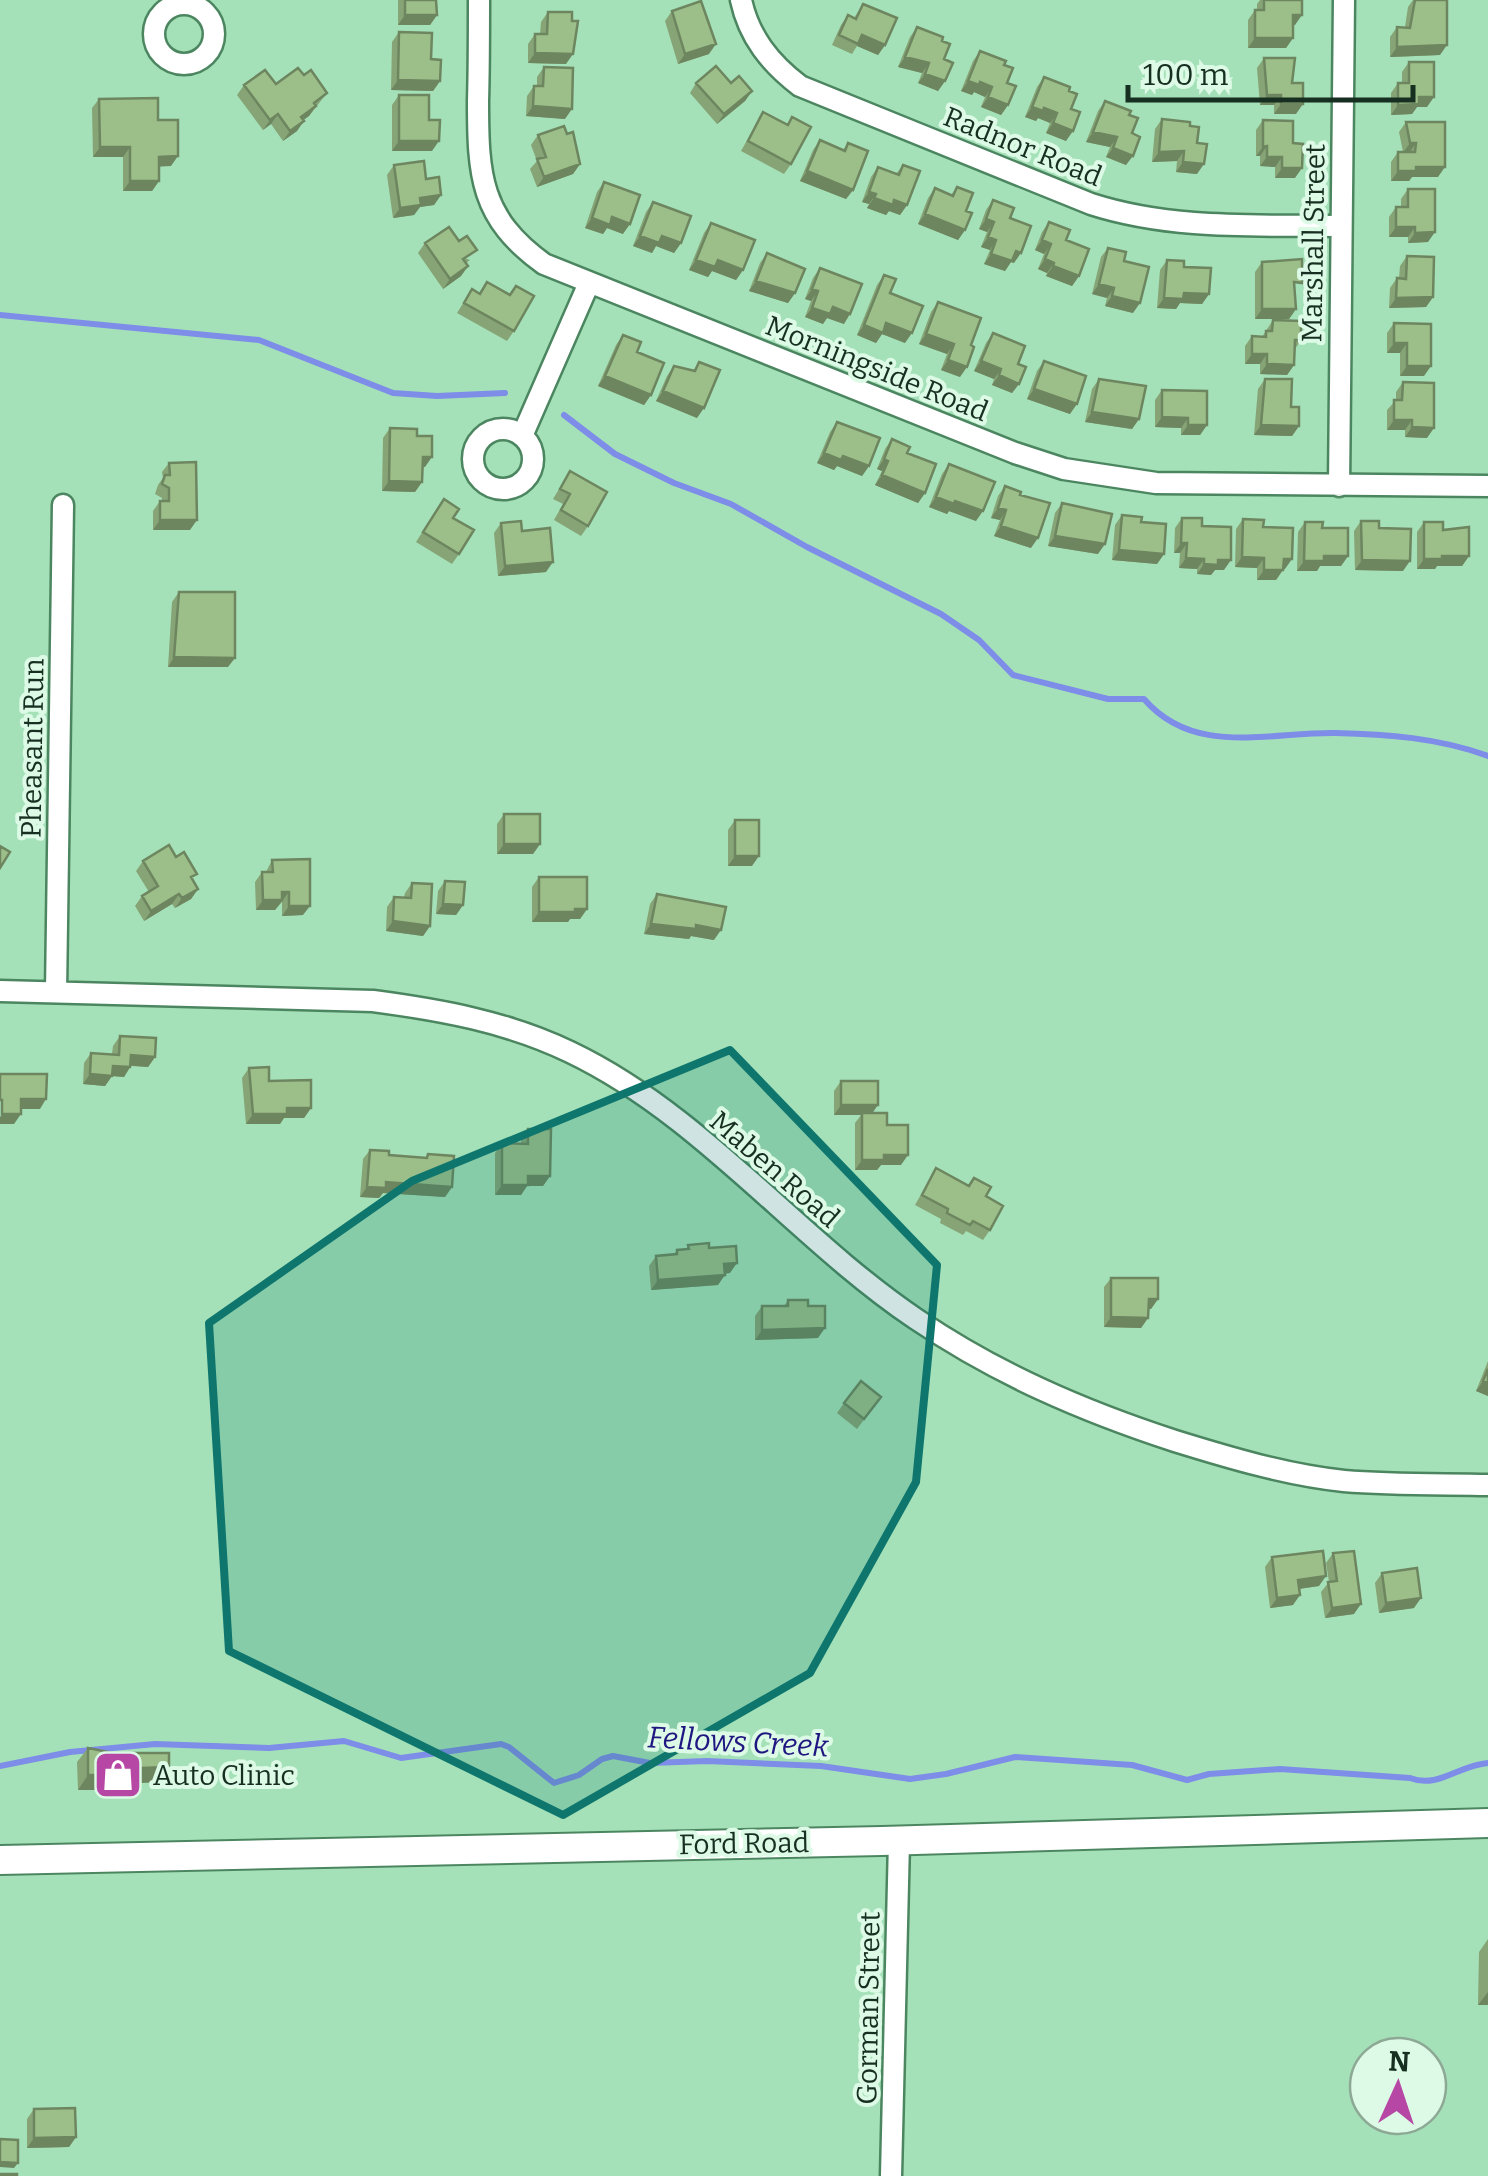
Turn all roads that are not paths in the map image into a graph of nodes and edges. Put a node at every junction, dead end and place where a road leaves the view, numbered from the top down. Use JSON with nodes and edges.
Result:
{"nodes":[{"id":1,"x":479,"y":0,"type":"edge"},
{"id":2,"x":741,"y":0,"type":"edge"},
{"id":3,"x":1344,"y":0,"type":"edge"},
{"id":4,"x":1340,"y":226,"type":"junction"},
{"id":5,"x":588,"y":283,"type":"junction"},
{"id":6,"x":522,"y":436,"type":"dead end"},
{"id":7,"x":1339,"y":486,"type":"junction"},
{"id":8,"x":1488,"y":486,"type":"edge"},
{"id":9,"x":63,"y":504,"type":"dead end"},
{"id":10,"x":0,"y":991,"type":"edge"},
{"id":11,"x":56,"y":992,"type":"junction"},
{"id":12,"x":1488,"y":1485,"type":"edge"},
{"id":13,"x":1488,"y":1823,"type":"edge"},
{"id":14,"x":899,"y":1841,"type":"junction"},
{"id":15,"x":0,"y":1860,"type":"edge"},
{"id":16,"x":891,"y":2176,"type":"edge"}],
"edges":[{"from":1,"to":5,"type":"street","name":"Morningside Road"},
{"from":2,"to":4,"type":"street","name":"Radnor Road"},
{"from":3,"to":4,"type":"street","name":"Marshall Street"},
{"from":4,"to":7,"type":"street","name":"Marshall Street"},
{"from":5,"to":6,"type":"street"},
{"from":5,"to":7,"type":"street","name":"Morningside Road"},
{"from":7,"to":8,"type":"street","name":"Morningside Road"},
{"from":9,"to":11,"type":"street","name":"Pheasant Run"},
{"from":10,"to":11,"type":"street","name":"Maben Road"},
{"from":11,"to":12,"type":"street","name":"Maben Road"},
{"from":13,"to":14,"type":"main road","name":"Ford Road"},
{"from":14,"to":15,"type":"main road","name":"Ford Road"},
{"from":14,"to":16,"type":"street","name":"Gorman Street"}]}
